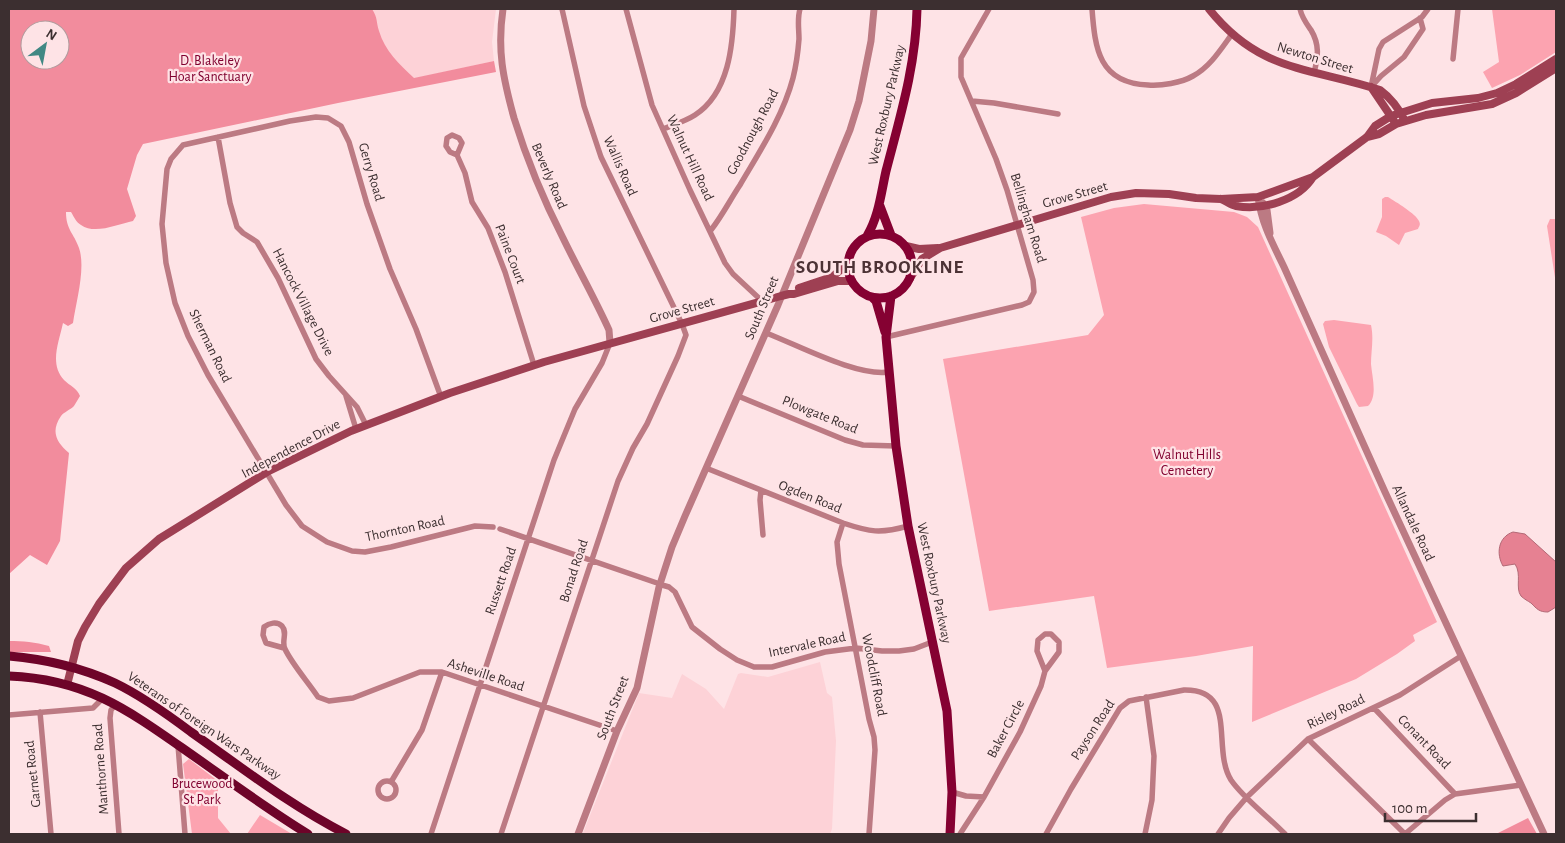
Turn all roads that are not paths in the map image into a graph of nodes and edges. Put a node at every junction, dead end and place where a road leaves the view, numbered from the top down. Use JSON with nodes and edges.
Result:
{"nodes":[{"id":1,"x":503,"y":9,"type":"edge"},
{"id":2,"x":562,"y":9,"type":"edge"},
{"id":3,"x":626,"y":9,"type":"edge"},
{"id":4,"x":734,"y":9,"type":"edge"},
{"id":5,"x":800,"y":9,"type":"edge"},
{"id":6,"x":874,"y":9,"type":"edge"},
{"id":7,"x":917,"y":9,"type":"edge"},
{"id":8,"x":989,"y":9,"type":"edge"},
{"id":9,"x":1092,"y":9,"type":"edge"},
{"id":10,"x":1209,"y":9,"type":"edge"},
{"id":11,"x":1300,"y":9,"type":"edge"},
{"id":12,"x":1428,"y":9,"type":"edge"},
{"id":13,"x":1458,"y":9,"type":"edge"},
{"id":14,"x":1420,"y":18,"type":"junction"},
{"id":15,"x":1232,"y":34,"type":"junction"},
{"id":16,"x":1453,"y":59,"type":"dead end"},
{"id":17,"x":1556,"y":59,"type":"edge"},
{"id":18,"x":1556,"y":68,"type":"edge"},
{"id":19,"x":1314,"y":73,"type":"junction"},
{"id":20,"x":1371,"y":87,"type":"junction"},
{"id":21,"x":972,"y":101,"type":"junction"},
{"id":22,"x":1400,"y":112,"type":"junction"},
{"id":23,"x":1058,"y":114,"type":"dead end"},
{"id":24,"x":1391,"y":116,"type":"junction"},
{"id":25,"x":1405,"y":121,"type":"junction"},
{"id":26,"x":1396,"y":124,"type":"junction"},
{"id":27,"x":663,"y":129,"type":"junction"},
{"id":28,"x":218,"y":137,"type":"junction"},
{"id":29,"x":1367,"y":137,"type":"junction"},
{"id":30,"x":457,"y":155,"type":"dead end"},
{"id":31,"x":170,"y":161,"type":"joint"},
{"id":32,"x":1313,"y":177,"type":"junction"},
{"id":33,"x":1258,"y":196,"type":"junction"},
{"id":34,"x":1221,"y":199,"type":"junction"},
{"id":35,"x":880,"y":206,"type":"junction"},
{"id":36,"x":1262,"y":206,"type":"junction"},
{"id":37,"x":1017,"y":225,"type":"junction"},
{"id":38,"x":711,"y":230,"type":"junction"},
{"id":39,"x":891,"y":235,"type":"junction"},
{"id":40,"x":867,"y":236,"type":"junction"},
{"id":41,"x":906,"y":246,"type":"junction"},
{"id":42,"x":940,"y":248,"type":"junction"},
{"id":43,"x":848,"y":264,"type":"junction"},
{"id":44,"x":909,"y":280,"type":"junction"},
{"id":45,"x":852,"y":281,"type":"junction"},
{"id":46,"x":790,"y":294,"type":"junction"},
{"id":47,"x":781,"y":296,"type":"junction"},
{"id":48,"x":891,"y":296,"type":"junction"},
{"id":49,"x":872,"y":297,"type":"junction"},
{"id":50,"x":762,"y":301,"type":"junction"},
{"id":51,"x":682,"y":324,"type":"junction"},
{"id":52,"x":766,"y":333,"type":"junction"},
{"id":53,"x":886,"y":336,"type":"junction"},
{"id":54,"x":610,"y":343,"type":"junction"},
{"id":55,"x":534,"y":365,"type":"junction"},
{"id":56,"x":889,"y":372,"type":"junction"},
{"id":57,"x":345,"y":394,"type":"junction"},
{"id":58,"x":738,"y":396,"type":"junction"},
{"id":59,"x":441,"y":397,"type":"junction"},
{"id":60,"x":366,"y":425,"type":"junction"},
{"id":61,"x":356,"y":429,"type":"junction"},
{"id":62,"x":896,"y":446,"type":"junction"},
{"id":63,"x":706,"y":468,"type":"junction"},
{"id":64,"x":267,"y":472,"type":"junction"},
{"id":65,"x":761,"y":490,"type":"junction"},
{"id":66,"x":843,"y":523,"type":"junction"},
{"id":67,"x":908,"y":526,"type":"junction"},
{"id":68,"x":493,"y":527,"type":"dead end"},
{"id":69,"x":500,"y":529,"type":"dead end"},
{"id":70,"x":763,"y":535,"type":"dead end"},
{"id":71,"x":529,"y":538,"type":"junction"},
{"id":72,"x":591,"y":560,"type":"junction"},
{"id":73,"x":660,"y":584,"type":"junction"},
{"id":74,"x":932,"y":642,"type":"junction"},
{"id":75,"x":284,"y":648,"type":"junction"},
{"id":76,"x":856,"y":648,"type":"junction"},
{"id":77,"x":9,"y":656,"type":"edge"},
{"id":78,"x":1461,"y":656,"type":"junction"},
{"id":79,"x":72,"y":667,"type":"junction"},
{"id":80,"x":1045,"y":671,"type":"junction"},
{"id":81,"x":442,"y":672,"type":"junction"},
{"id":82,"x":9,"y":676,"type":"edge"},
{"id":83,"x":67,"y":685,"type":"junction"},
{"id":84,"x":480,"y":686,"type":"junction"},
{"id":85,"x":103,"y":698,"type":"junction"},
{"id":86,"x":1146,"y":698,"type":"junction"},
{"id":87,"x":116,"y":704,"type":"junction"},
{"id":88,"x":543,"y":706,"type":"junction"},
{"id":89,"x":1374,"y":708,"type":"junction"},
{"id":90,"x":40,"y":712,"type":"junction"},
{"id":91,"x":9,"y":715,"type":"edge"},
{"id":92,"x":617,"y":731,"type":"junction"},
{"id":93,"x":1308,"y":739,"type":"junction"},
{"id":94,"x":178,"y":745,"type":"junction"},
{"id":95,"x":215,"y":749,"type":"junction"},
{"id":96,"x":204,"y":764,"type":"junction"},
{"id":97,"x":391,"y":782,"type":"dead end"},
{"id":98,"x":1521,"y":785,"type":"junction"},
{"id":99,"x":952,"y":792,"type":"junction"},
{"id":100,"x":1455,"y":794,"type":"junction"},
{"id":101,"x":1247,"y":797,"type":"junction"},
{"id":102,"x":984,"y":798,"type":"junction"},
{"id":103,"x":52,"y":834,"type":"edge"},
{"id":104,"x":119,"y":834,"type":"edge"},
{"id":105,"x":185,"y":834,"type":"edge"},
{"id":106,"x":308,"y":834,"type":"edge"},
{"id":107,"x":346,"y":834,"type":"edge"},
{"id":108,"x":431,"y":834,"type":"edge"},
{"id":109,"x":501,"y":834,"type":"edge"},
{"id":110,"x":578,"y":834,"type":"edge"},
{"id":111,"x":869,"y":834,"type":"edge"},
{"id":112,"x":950,"y":834,"type":"edge"},
{"id":113,"x":960,"y":834,"type":"edge"},
{"id":114,"x":1046,"y":834,"type":"edge"},
{"id":115,"x":1145,"y":834,"type":"edge"},
{"id":116,"x":1218,"y":834,"type":"edge"},
{"id":117,"x":1286,"y":834,"type":"edge"},
{"id":118,"x":1405,"y":834,"type":"edge"},
{"id":119,"x":1544,"y":834,"type":"edge"}],
"edges":[{"from":1,"to":54,"type":"street","name":"Beverly Road"},
{"from":2,"to":51,"type":"street","name":"Wallis Road"},
{"from":3,"to":27,"type":"street","name":"Walnut Hill Road"},
{"from":4,"to":27,"type":"street"},
{"from":5,"to":38,"type":"street","name":"Goodnough Road"},
{"from":6,"to":47,"type":"street","name":"South Street"},
{"from":7,"to":35,"type":"main road","name":"West Roxbury Parkway"},
{"from":8,"to":21,"type":"street","name":"Bellingham Road"},
{"from":9,"to":15,"type":"street"},
{"from":10,"to":15,"type":"main road","name":"Newton Street"},
{"from":11,"to":19,"type":"street"},
{"from":12,"to":14,"type":"street"},
{"from":13,"to":16,"type":"street"},
{"from":14,"to":20,"type":"street"},
{"from":14,"to":20,"type":"street"},
{"from":15,"to":19,"type":"main road","name":"Newton Street"},
{"from":17,"to":22,"type":"main road"},
{"from":18,"to":25,"type":"main road"},
{"from":19,"to":20,"type":"main road","name":"Newton Street"},
{"from":20,"to":22,"type":"main road","name":"Newton Street"},
{"from":20,"to":24,"type":"main road"},
{"from":21,"to":23,"type":"street"},
{"from":21,"to":37,"type":"street","name":"Bellingham Road"},
{"from":22,"to":24,"type":"main road"},
{"from":22,"to":25,"type":"main road","name":"Newton Street"},
{"from":24,"to":26,"type":"main road"},
{"from":24,"to":29,"type":"main road","name":"Grove Street"},
{"from":25,"to":26,"type":"main road"},
{"from":26,"to":29,"type":"main road","name":"Grove Street"},
{"from":27,"to":38,"type":"street","name":"Walnut Hill Road"},
{"from":28,"to":31,"type":"street","name":"Gerry Road"},
{"from":28,"to":57,"type":"street","name":"Hancock Village Drive"},
{"from":28,"to":59,"type":"street","name":"Gerry Road"},
{"from":29,"to":32,"type":"main road","name":"Grove Street"},
{"from":30,"to":55,"type":"street","name":"Paine Court"},
{"from":31,"to":64,"type":"street","name":"Sherman Road"},
{"from":32,"to":33,"type":"main road","name":"Grove Street"},
{"from":32,"to":36,"type":"main road","name":"Grove Street"},
{"from":33,"to":34,"type":"main road","name":"Grove Street"},
{"from":33,"to":36,"type":"street","name":"Allandale Road"},
{"from":34,"to":36,"type":"main road","name":"Grove Street"},
{"from":34,"to":37,"type":"main road","name":"Grove Street"},
{"from":35,"to":39,"type":"main road"},
{"from":35,"to":40,"type":"main road","name":"West Roxbury Parkway"},
{"from":36,"to":78,"type":"street","name":"Allandale Road"},
{"from":37,"to":42,"type":"main road","name":"Grove Street"},
{"from":37,"to":53,"type":"street","name":"Bellingham Road"},
{"from":38,"to":50,"type":"street","name":"Walnut Hill Road"},
{"from":39,"to":40,"type":"main road"},
{"from":39,"to":41,"type":"main road"},
{"from":40,"to":43,"type":"main road"},
{"from":41,"to":42,"type":"main road","name":"Grove Street"},
{"from":41,"to":44,"type":"main road"},
{"from":42,"to":44,"type":"main road","name":"Grove Street"},
{"from":43,"to":45,"type":"main road"},
{"from":43,"to":46,"type":"main road","name":"Grove Street"},
{"from":44,"to":48,"type":"main road"},
{"from":45,"to":46,"type":"main road","name":"Grove Street"},
{"from":45,"to":49,"type":"main road"},
{"from":46,"to":47,"type":"main road","name":"Grove Street"},
{"from":47,"to":50,"type":"main road","name":"Grove Street"},
{"from":47,"to":52,"type":"street","name":"South Street"},
{"from":48,"to":49,"type":"main road"},
{"from":48,"to":53,"type":"main road","name":"West Roxbury Parkway"},
{"from":49,"to":53,"type":"main road","name":"West Roxbury Parkway"},
{"from":50,"to":51,"type":"main road","name":"Grove Street"},
{"from":51,"to":54,"type":"main road","name":"Grove Street"},
{"from":51,"to":72,"type":"street","name":"Bonad Road"},
{"from":52,"to":56,"type":"street"},
{"from":52,"to":58,"type":"street","name":"South Street"},
{"from":53,"to":56,"type":"main road","name":"West Roxbury Parkway"},
{"from":54,"to":55,"type":"main road","name":"Independence Drive"},
{"from":54,"to":71,"type":"street","name":"Russett Road"},
{"from":55,"to":59,"type":"main road","name":"Independence Drive"},
{"from":56,"to":62,"type":"main road","name":"West Roxbury Parkway"},
{"from":57,"to":60,"type":"street","name":"Hancock Village Drive"},
{"from":57,"to":61,"type":"street","name":"Hancock Village Drive"},
{"from":58,"to":62,"type":"street","name":"Plowgate Road"},
{"from":58,"to":63,"type":"street","name":"South Street"},
{"from":59,"to":60,"type":"main road","name":"Independence Drive"},
{"from":60,"to":61,"type":"main road","name":"Independence Drive"},
{"from":61,"to":64,"type":"main road","name":"Independence Drive"},
{"from":62,"to":67,"type":"main road","name":"West Roxbury Parkway"},
{"from":63,"to":65,"type":"street","name":"Ogden Road"},
{"from":63,"to":73,"type":"street","name":"South Street"},
{"from":64,"to":68,"type":"street","name":"Thornton Road"},
{"from":64,"to":79,"type":"main road","name":"Independence Drive"},
{"from":65,"to":66,"type":"street","name":"Ogden Road"},
{"from":65,"to":70,"type":"street"},
{"from":66,"to":67,"type":"street","name":"Ogden Road"},
{"from":66,"to":76,"type":"street","name":"Woodcliff Road"},
{"from":67,"to":74,"type":"main road","name":"West Roxbury Parkway"},
{"from":69,"to":71,"type":"street"},
{"from":71,"to":72,"type":"street"},
{"from":71,"to":84,"type":"street","name":"Russett Road"},
{"from":72,"to":73,"type":"street"},
{"from":72,"to":88,"type":"street","name":"Bonad Road"},
{"from":73,"to":76,"type":"street","name":"Intervale Road"},
{"from":73,"to":92,"type":"street","name":"South Street"},
{"from":74,"to":76,"type":"street","name":"Intervale Road"},
{"from":74,"to":99,"type":"main road","name":"West Roxbury Parkway"},
{"from":75,"to":75,"type":"street","name":"Asheville Road"},
{"from":75,"to":81,"type":"street","name":"Asheville Road"},
{"from":76,"to":111,"type":"street","name":"Woodcliff Road"},
{"from":77,"to":79,"type":"highway","name":"Veterans of Foreign Wars Parkway"},
{"from":78,"to":89,"type":"street","name":"Risley Road"},
{"from":78,"to":98,"type":"street","name":"Allandale Road"},
{"from":79,"to":83,"type":"main road","name":"Independence Drive"},
{"from":79,"to":95,"type":"highway","name":"Veterans of Foreign Wars Parkway"},
{"from":80,"to":80,"type":"street","name":"Baker Circle"},
{"from":80,"to":102,"type":"street","name":"Baker Circle"},
{"from":81,"to":84,"type":"street","name":"Asheville Road"},
{"from":81,"to":97,"type":"street"},
{"from":82,"to":83,"type":"highway"},
{"from":83,"to":85,"type":"highway"},
{"from":84,"to":88,"type":"street","name":"Asheville Road"},
{"from":84,"to":108,"type":"street","name":"Russett Road"},
{"from":85,"to":87,"type":"highway"},
{"from":85,"to":90,"type":"street"},
{"from":86,"to":101,"type":"street","name":"Payson Road"},
{"from":86,"to":114,"type":"street","name":"Payson Road"},
{"from":86,"to":115,"type":"street"},
{"from":87,"to":94,"type":"highway"},
{"from":87,"to":104,"type":"street","name":"Manthorne Road"},
{"from":88,"to":92,"type":"street","name":"Asheville Road"},
{"from":88,"to":109,"type":"street","name":"Bonad Road"},
{"from":89,"to":93,"type":"street","name":"Risley Road"},
{"from":89,"to":100,"type":"street","name":"Conant Road"},
{"from":90,"to":91,"type":"street"},
{"from":90,"to":103,"type":"street","name":"Garnet Road"},
{"from":92,"to":110,"type":"street","name":"South Street"},
{"from":93,"to":101,"type":"street","name":"Risley Road"},
{"from":93,"to":118,"type":"street"},
{"from":94,"to":96,"type":"highway"},
{"from":94,"to":105,"type":"street"},
{"from":95,"to":96,"type":"highway"},
{"from":95,"to":107,"type":"highway","name":"Veterans of Foreign Wars Parkway"},
{"from":96,"to":106,"type":"highway"},
{"from":98,"to":100,"type":"street"},
{"from":98,"to":119,"type":"street","name":"Allandale Road"},
{"from":99,"to":102,"type":"street"},
{"from":99,"to":112,"type":"main road","name":"West Roxbury Parkway"},
{"from":100,"to":118,"type":"street"},
{"from":101,"to":116,"type":"street","name":"Risley Road"},
{"from":101,"to":117,"type":"street","name":"Payson Road"},
{"from":102,"to":113,"type":"street","name":"Baker Circle"}]}
